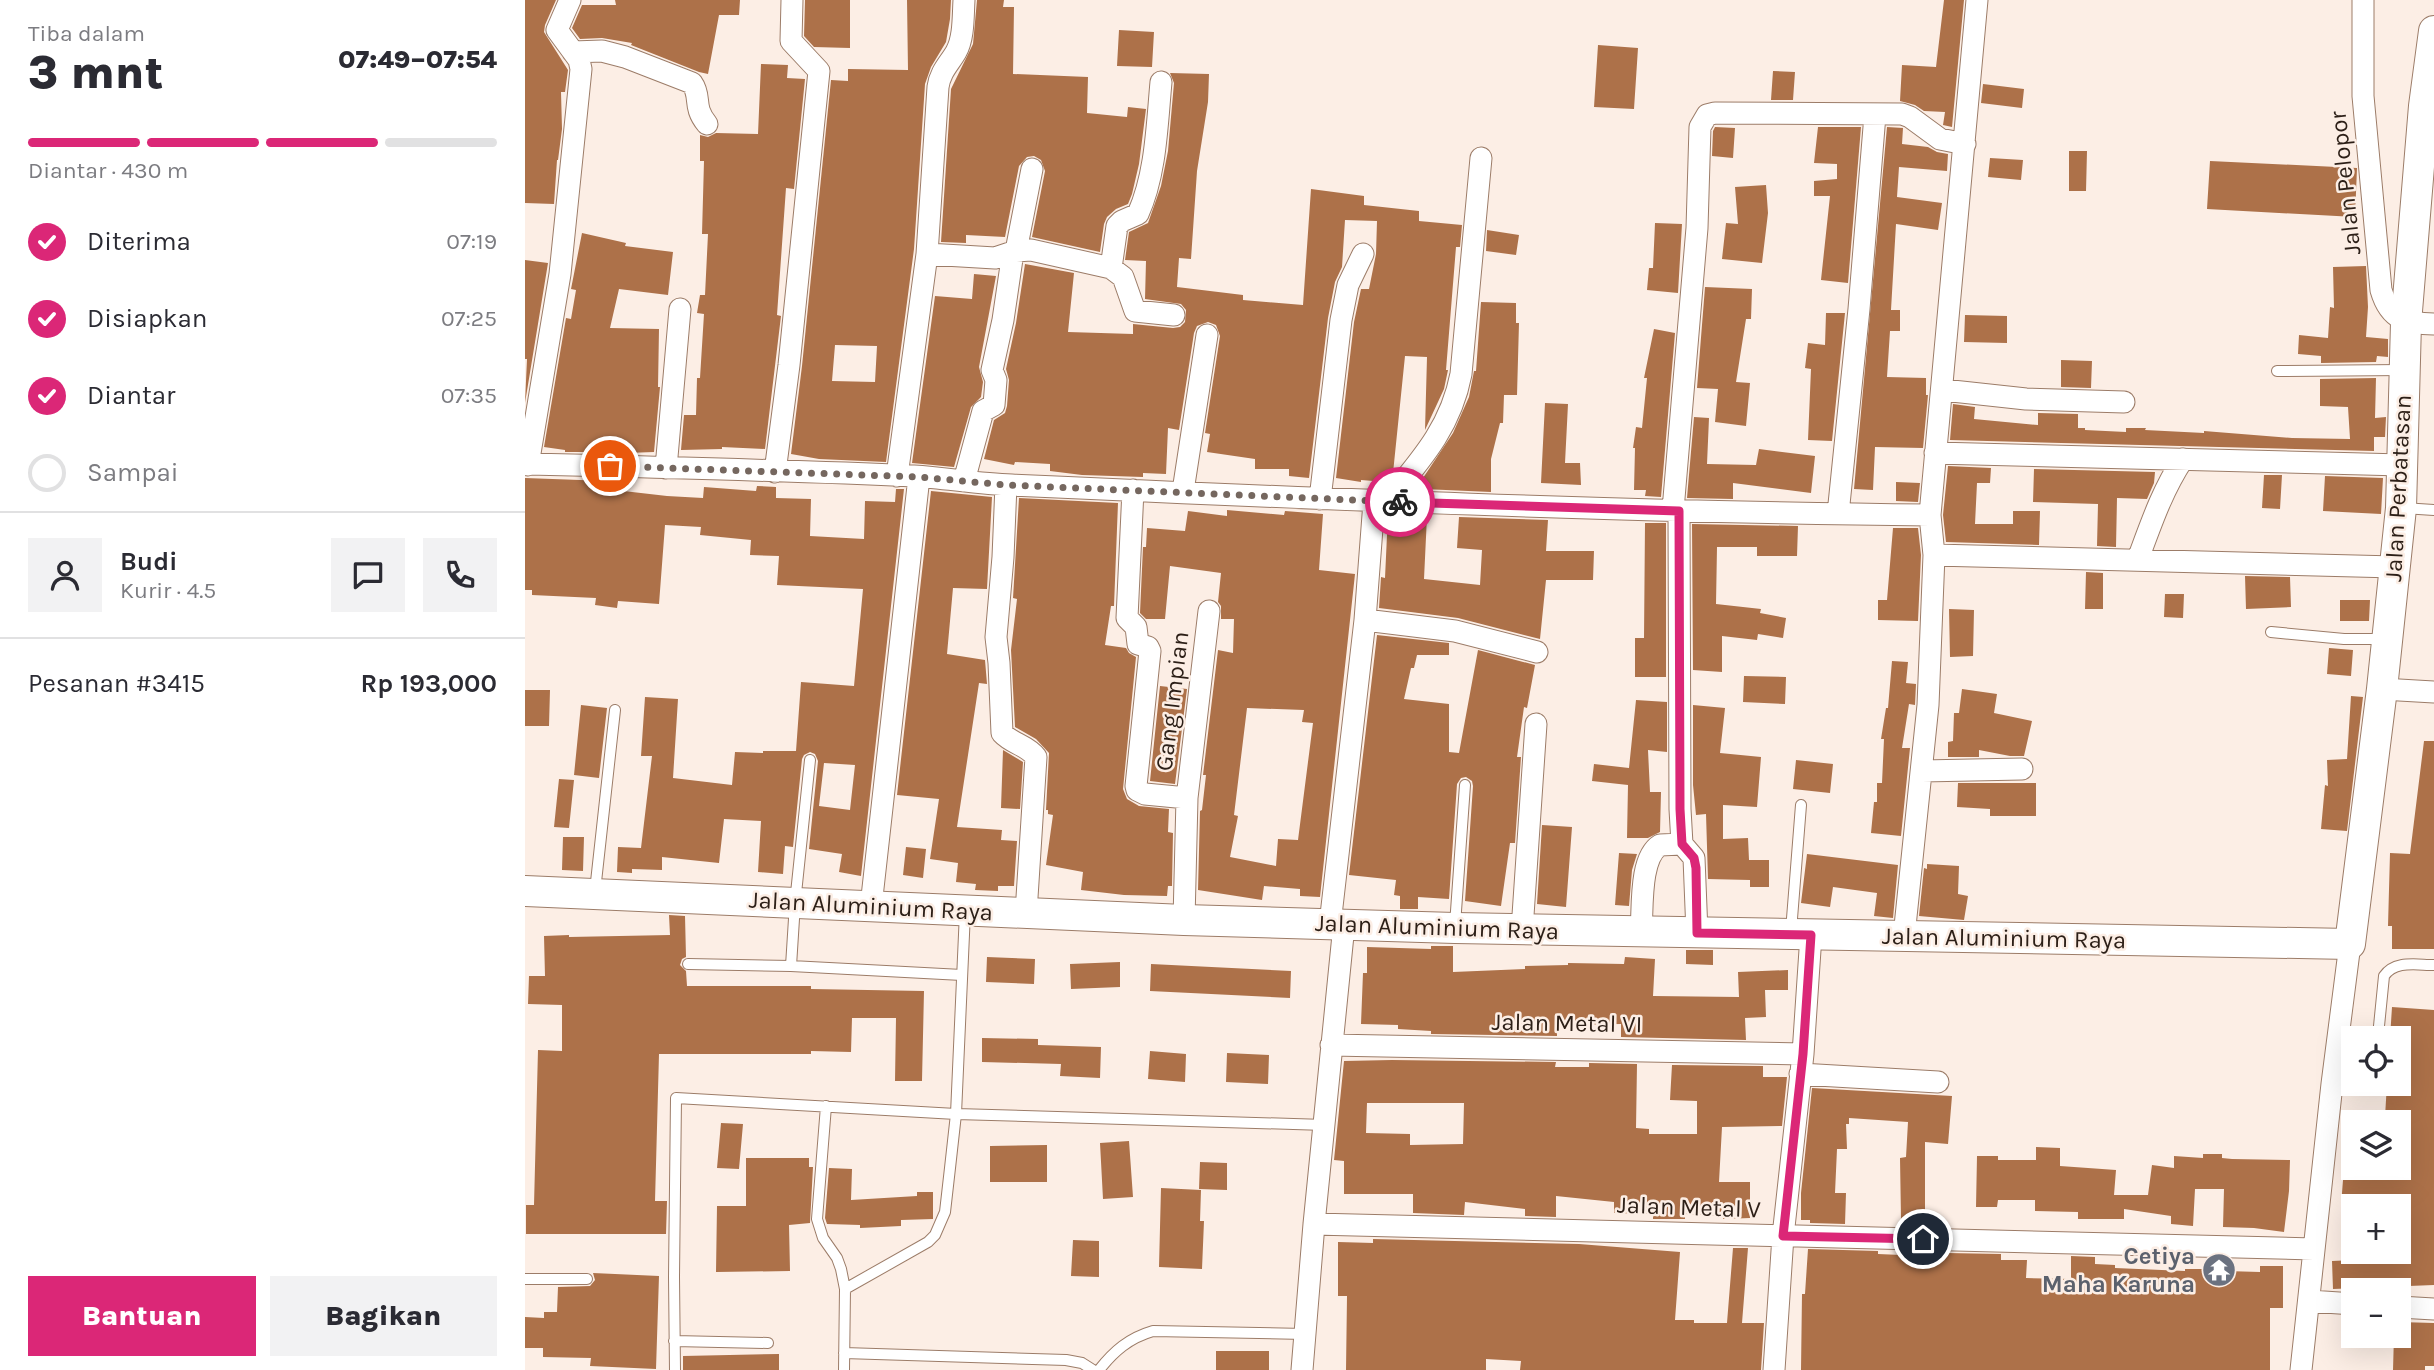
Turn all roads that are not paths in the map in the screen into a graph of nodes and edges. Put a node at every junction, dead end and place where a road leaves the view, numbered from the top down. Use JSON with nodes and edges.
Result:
{"nodes":[{"id":1,"x":571,"y":0,"type":"edge"},
{"id":2,"x":792,"y":0,"type":"edge"},
{"id":3,"x":964,"y":0,"type":"edge"},
{"id":4,"x":1977,"y":0,"type":"edge"},
{"id":5,"x":2363,"y":0,"type":"edge"},
{"id":6,"x":2434,"y":31,"type":"edge"},
{"id":7,"x":573,"y":52,"type":"junction"},
{"id":8,"x":1161,"y":82,"type":"dead end"},
{"id":9,"x":1875,"y":115,"type":"junction"},
{"id":10,"x":707,"y":124,"type":"dead end"},
{"id":11,"x":1965,"y":144,"type":"junction"},
{"id":12,"x":1481,"y":158,"type":"dead end"},
{"id":13,"x":1032,"y":169,"type":"dead end"},
{"id":14,"x":1014,"y":252,"type":"junction"},
{"id":15,"x":927,"y":254,"type":"junction"},
{"id":16,"x":1363,"y":254,"type":"dead end"},
{"id":17,"x":1111,"y":268,"type":"junction"},
{"id":18,"x":680,"y":309,"type":"dead end"},
{"id":19,"x":1174,"y":315,"type":"dead end"},
{"id":20,"x":2427,"y":321,"type":"edge"},
{"id":21,"x":1207,"y":335,"type":"dead end"},
{"id":22,"x":2277,"y":370,"type":"dead end"},
{"id":23,"x":2405,"y":370,"type":"junction"},
{"id":24,"x":1943,"y":390,"type":"junction"},
{"id":25,"x":2124,"y":402,"type":"dead end"},
{"id":26,"x":1935,"y":453,"type":"junction"},
{"id":27,"x":2183,"y":459,"type":"junction"},
{"id":28,"x":526,"y":464,"type":"edge"},
{"id":29,"x":2402,"y":465,"type":"junction"},
{"id":30,"x":666,"y":468,"type":"junction"},
{"id":31,"x":775,"y":472,"type":"junction"},
{"id":32,"x":897,"y":476,"type":"junction"},
{"id":33,"x":919,"y":477,"type":"junction"},
{"id":34,"x":964,"y":481,"type":"junction"},
{"id":35,"x":1006,"y":485,"type":"junction"},
{"id":36,"x":1133,"y":490,"type":"junction"},
{"id":37,"x":1183,"y":491,"type":"junction"},
{"id":38,"x":1320,"y":499,"type":"junction"},
{"id":39,"x":1381,"y":501,"type":"junction"},
{"id":40,"x":2400,"y":508,"type":"junction"},
{"id":41,"x":2434,"y":510,"type":"edge"},
{"id":42,"x":1676,"y":511,"type":"junction"},
{"id":43,"x":1838,"y":514,"type":"junction"},
{"id":44,"x":1930,"y":515,"type":"junction"},
{"id":45,"x":1934,"y":555,"type":"junction"},
{"id":46,"x":2138,"y":559,"type":"junction"},
{"id":47,"x":2395,"y":567,"type":"junction"},
{"id":48,"x":1209,"y":611,"type":"dead end"},
{"id":49,"x":1364,"y":620,"type":"junction"},
{"id":50,"x":2271,"y":632,"type":"dead end"},
{"id":51,"x":2388,"y":639,"type":"junction"},
{"id":52,"x":1538,"y":652,"type":"dead end"},
{"id":53,"x":2382,"y":689,"type":"junction"},
{"id":54,"x":2434,"y":692,"type":"edge"},
{"id":55,"x":615,"y":710,"type":"dead end"},
{"id":56,"x":1536,"y":724,"type":"dead end"},
{"id":57,"x":810,"y":760,"type":"dead end"},
{"id":58,"x":2022,"y":769,"type":"dead end"},
{"id":59,"x":1922,"y":771,"type":"junction"},
{"id":60,"x":1465,"y":785,"type":"dead end"},
{"id":61,"x":1187,"y":798,"type":"junction"},
{"id":62,"x":1801,"y":805,"type":"dead end"},
{"id":63,"x":1682,"y":844,"type":"junction"},
{"id":64,"x":525,"y":875,"type":"edge"},
{"id":65,"x":539,"y":892,"type":"edge"},
{"id":66,"x":594,"y":894,"type":"junction"},
{"id":67,"x":795,"y":903,"type":"junction"},
{"id":68,"x":871,"y":906,"type":"junction"},
{"id":69,"x":966,"y":910,"type":"junction"},
{"id":70,"x":1026,"y":913,"type":"junction"},
{"id":71,"x":1184,"y":920,"type":"junction"},
{"id":72,"x":1337,"y":924,"type":"junction"},
{"id":73,"x":1455,"y":928,"type":"junction"},
{"id":74,"x":1522,"y":930,"type":"junction"},
{"id":75,"x":1641,"y":932,"type":"junction"},
{"id":76,"x":1697,"y":933,"type":"junction"},
{"id":77,"x":1801,"y":935,"type":"junction"},
{"id":78,"x":1904,"y":936,"type":"junction"},
{"id":79,"x":2350,"y":944,"type":"junction"},
{"id":80,"x":688,"y":964,"type":"dead end"},
{"id":81,"x":2434,"y":965,"type":"edge"},
{"id":82,"x":791,"y":966,"type":"junction"},
{"id":83,"x":963,"y":975,"type":"junction"},
{"id":84,"x":2379,"y":1026,"type":"edge"},
{"id":85,"x":2339,"y":1031,"type":"joint"},
{"id":86,"x":1331,"y":1045,"type":"junction"},
{"id":87,"x":1801,"y":1064,"type":"junction"},
{"id":88,"x":1938,"y":1082,"type":"dead end"},
{"id":89,"x":826,"y":1106,"type":"junction"},
{"id":90,"x":956,"y":1114,"type":"junction"},
{"id":91,"x":1325,"y":1125,"type":"junction"},
{"id":92,"x":1314,"y":1224,"type":"junction"},
{"id":93,"x":1783,"y":1236,"type":"junction"},
{"id":94,"x":2314,"y":1249,"type":"junction"},
{"id":95,"x":525,"y":1279,"type":"edge"},
{"id":96,"x":587,"y":1279,"type":"dead end"},
{"id":97,"x":845,"y":1289,"type":"junction"},
{"id":98,"x":2309,"y":1301,"type":"junction"},
{"id":99,"x":2341,"y":1303,"type":"edge"},
{"id":100,"x":2411,"y":1308,"type":"edge"},
{"id":101,"x":2434,"y":1309,"type":"edge"},
{"id":102,"x":1305,"y":1334,"type":"junction"},
{"id":103,"x":674,"y":1341,"type":"junction"},
{"id":104,"x":768,"y":1343,"type":"dead end"},
{"id":105,"x":844,"y":1353,"type":"junction"},
{"id":106,"x":675,"y":1370,"type":"edge"},
{"id":107,"x":844,"y":1370,"type":"edge"},
{"id":108,"x":1093,"y":1370,"type":"edge"},
{"id":109,"x":1099,"y":1370,"type":"edge"},
{"id":110,"x":1302,"y":1370,"type":"edge"},
{"id":111,"x":1774,"y":1370,"type":"edge"},
{"id":112,"x":2301,"y":1370,"type":"edge"}],
"edges":[{"from":1,"to":7,"type":"street"},
{"from":2,"to":31,"type":"street"},
{"from":3,"to":15,"type":"street"},
{"from":4,"to":11,"type":"street"},
{"from":5,"to":20,"type":"street","name":"Jalan Pelopor"},
{"from":6,"to":20,"type":"street","name":"Jalan Perbatasan"},
{"from":7,"to":10,"type":"street"},
{"from":7,"to":28,"type":"street"},
{"from":8,"to":17,"type":"street"},
{"from":9,"to":11,"type":"street"},
{"from":9,"to":42,"type":"street"},
{"from":9,"to":43,"type":"street"},
{"from":11,"to":24,"type":"street"},
{"from":12,"to":39,"type":"street"},
{"from":13,"to":14,"type":"street"},
{"from":14,"to":15,"type":"street"},
{"from":14,"to":17,"type":"street"},
{"from":14,"to":34,"type":"street"},
{"from":15,"to":32,"type":"street"},
{"from":16,"to":38,"type":"street"},
{"from":17,"to":19,"type":"street"},
{"from":18,"to":30,"type":"street"},
{"from":20,"to":23,"type":"street","name":"Jalan Perbatasan"},
{"from":21,"to":37,"type":"street"},
{"from":22,"to":23,"type":"lane"},
{"from":23,"to":29,"type":"street","name":"Jalan Perbatasan"},
{"from":24,"to":25,"type":"street"},
{"from":24,"to":26,"type":"street"},
{"from":26,"to":27,"type":"street"},
{"from":26,"to":44,"type":"street"},
{"from":27,"to":29,"type":"street"},
{"from":27,"to":46,"type":"street"},
{"from":28,"to":30,"type":"street"},
{"from":29,"to":40,"type":"street","name":"Jalan Perbatasan"},
{"from":30,"to":31,"type":"street"},
{"from":31,"to":32,"type":"street"},
{"from":32,"to":33,"type":"street"},
{"from":33,"to":34,"type":"street"},
{"from":33,"to":68,"type":"street"},
{"from":34,"to":35,"type":"street"},
{"from":35,"to":36,"type":"street"},
{"from":35,"to":70,"type":"street"},
{"from":36,"to":37,"type":"street"},
{"from":36,"to":61,"type":"street"},
{"from":37,"to":38,"type":"street"},
{"from":38,"to":39,"type":"street"},
{"from":39,"to":42,"type":"street"},
{"from":39,"to":49,"type":"street"},
{"from":40,"to":41,"type":"lane"},
{"from":40,"to":47,"type":"street","name":"Jalan Perbatasan"},
{"from":42,"to":43,"type":"street"},
{"from":42,"to":63,"type":"street"},
{"from":43,"to":44,"type":"street"},
{"from":44,"to":45,"type":"street"},
{"from":45,"to":46,"type":"street"},
{"from":45,"to":59,"type":"street"},
{"from":46,"to":47,"type":"street"},
{"from":47,"to":51,"type":"street","name":"Jalan Perbatasan"},
{"from":48,"to":61,"type":"street","name":"Gang Impian"},
{"from":49,"to":52,"type":"street"},
{"from":49,"to":72,"type":"street"},
{"from":50,"to":51,"type":"lane"},
{"from":51,"to":53,"type":"street","name":"Jalan Perbatasan"},
{"from":53,"to":54,"type":"street"},
{"from":53,"to":79,"type":"street","name":"Jalan Perbatasan"},
{"from":55,"to":66,"type":"lane"},
{"from":56,"to":74,"type":"street"},
{"from":57,"to":67,"type":"lane"},
{"from":58,"to":59,"type":"street"},
{"from":59,"to":78,"type":"street"},
{"from":60,"to":73,"type":"lane"},
{"from":61,"to":71,"type":"street","name":"Gang Impian"},
{"from":62,"to":77,"type":"lane"},
{"from":63,"to":75,"type":"street"},
{"from":63,"to":76,"type":"street"},
{"from":64,"to":65,"type":"street"},
{"from":65,"to":66,"type":"street","name":"Jalan Aluminium Raya"},
{"from":66,"to":67,"type":"street","name":"Jalan Aluminium Raya"},
{"from":67,"to":68,"type":"street","name":"Jalan Aluminium Raya"},
{"from":67,"to":82,"type":"lane"},
{"from":68,"to":69,"type":"street","name":"Jalan Aluminium Raya"},
{"from":69,"to":70,"type":"street","name":"Jalan Aluminium Raya"},
{"from":69,"to":83,"type":"lane"},
{"from":70,"to":71,"type":"street","name":"Jalan Aluminium Raya"},
{"from":71,"to":72,"type":"street","name":"Jalan Aluminium Raya"},
{"from":72,"to":73,"type":"street","name":"Jalan Aluminium Raya"},
{"from":72,"to":86,"type":"street"},
{"from":73,"to":74,"type":"street","name":"Jalan Aluminium Raya"},
{"from":74,"to":75,"type":"street","name":"Jalan Aluminium Raya"},
{"from":75,"to":76,"type":"street","name":"Jalan Aluminium Raya"},
{"from":76,"to":77,"type":"street","name":"Jalan Aluminium Raya"},
{"from":77,"to":78,"type":"street","name":"Jalan Aluminium Raya"},
{"from":77,"to":87,"type":"street"},
{"from":78,"to":79,"type":"street","name":"Jalan Aluminium Raya"},
{"from":79,"to":85,"type":"street"},
{"from":80,"to":82,"type":"lane"},
{"from":81,"to":84,"type":"lane"},
{"from":82,"to":83,"type":"lane"},
{"from":83,"to":90,"type":"lane"},
{"from":85,"to":94,"type":"street"},
{"from":86,"to":87,"type":"street","name":"Jalan Metal VI"},
{"from":86,"to":91,"type":"street"},
{"from":87,"to":88,"type":"street","name":"Jalan Metal VI"},
{"from":87,"to":93,"type":"street"},
{"from":89,"to":90,"type":"lane"},
{"from":89,"to":97,"type":"lane"},
{"from":89,"to":103,"type":"lane"},
{"from":90,"to":91,"type":"lane"},
{"from":90,"to":97,"type":"lane"},
{"from":91,"to":92,"type":"street"},
{"from":92,"to":93,"type":"street","name":"Jalan Metal V"},
{"from":92,"to":102,"type":"street"},
{"from":93,"to":94,"type":"street","name":"Jalan Metal V"},
{"from":93,"to":111,"type":"street"},
{"from":94,"to":98,"type":"street"},
{"from":95,"to":96,"type":"lane"},
{"from":97,"to":105,"type":"lane"},
{"from":98,"to":99,"type":"street"},
{"from":98,"to":112,"type":"street"},
{"from":100,"to":101,"type":"street"},
{"from":102,"to":109,"type":"lane"},
{"from":102,"to":110,"type":"street"},
{"from":103,"to":104,"type":"lane"},
{"from":103,"to":106,"type":"lane"},
{"from":105,"to":107,"type":"lane"},
{"from":105,"to":108,"type":"lane"}]}
